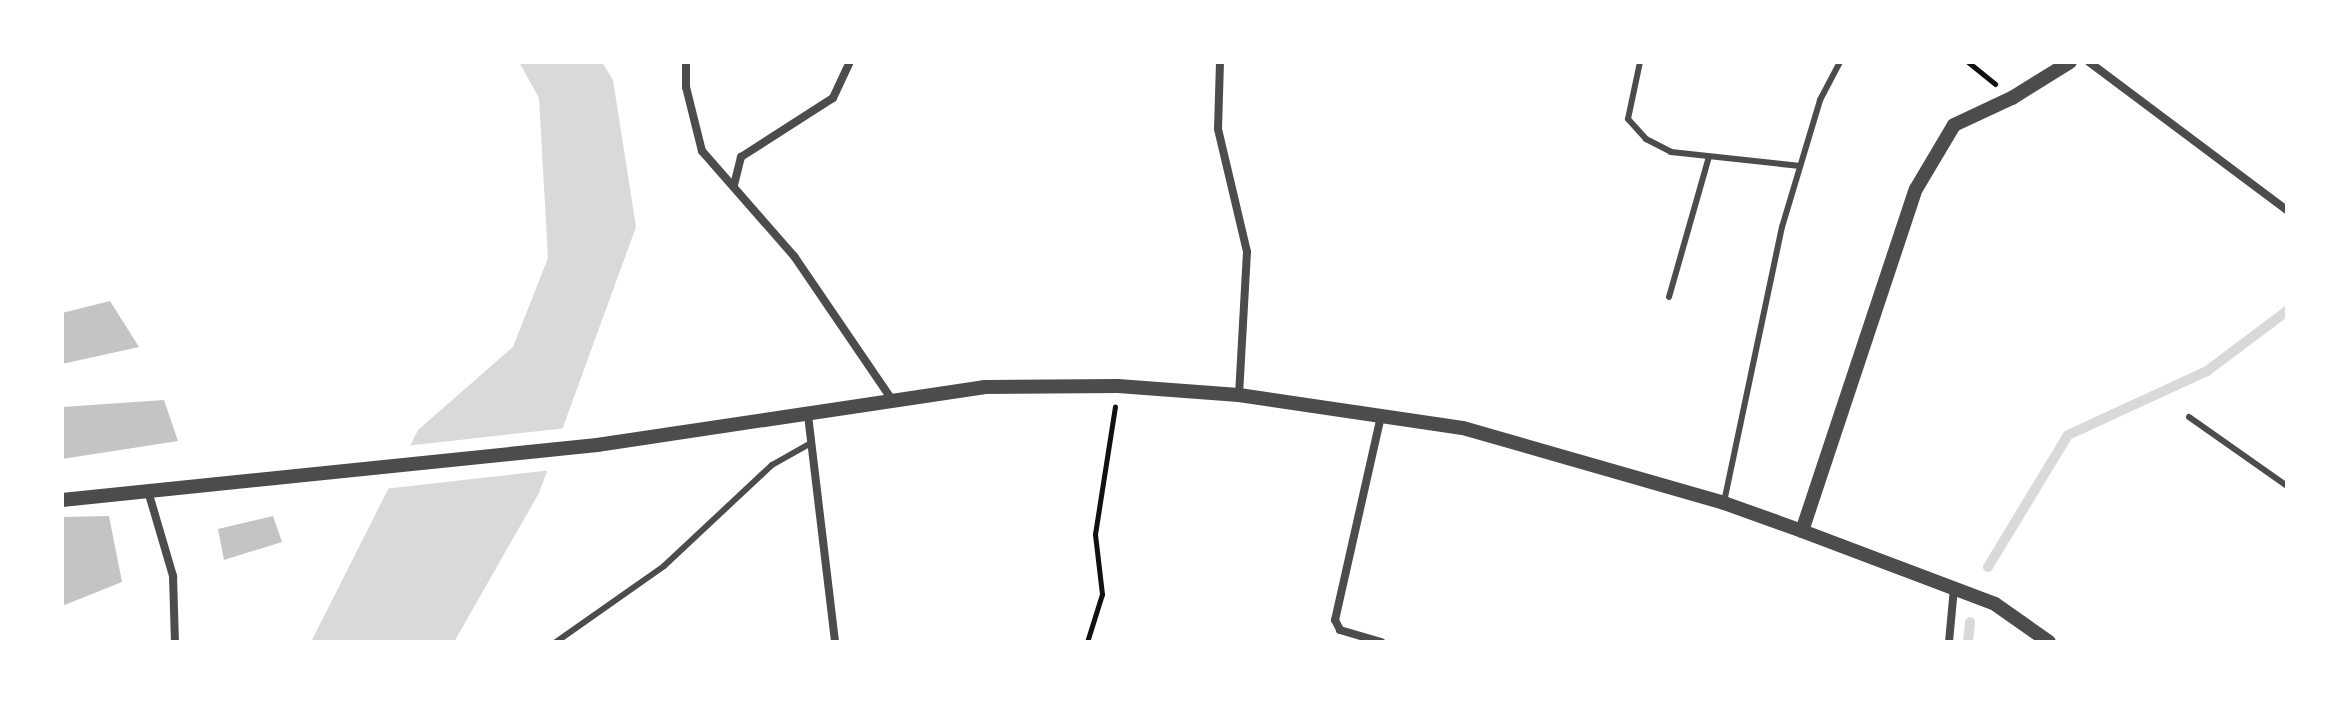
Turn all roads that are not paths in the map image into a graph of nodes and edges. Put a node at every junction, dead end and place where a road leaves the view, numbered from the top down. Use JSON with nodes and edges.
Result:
{"nodes":[{"id":1,"x":686,"y":62,"type":"edge"},
{"id":2,"x":850,"y":62,"type":"edge"},
{"id":3,"x":1220,"y":62,"type":"edge"},
{"id":4,"x":1640,"y":62,"type":"edge"},
{"id":5,"x":1840,"y":62,"type":"edge"},
{"id":6,"x":2070,"y":62,"type":"edge"},
{"id":7,"x":2089,"y":62,"type":"edge"},
{"id":8,"x":1709,"y":157,"type":"junction"},
{"id":9,"x":1800,"y":166,"type":"junction"},
{"id":10,"x":734,"y":185,"type":"junction"},
{"id":11,"x":2287,"y":210,"type":"edge"},
{"id":12,"x":1669,"y":297,"type":"dead end"},
{"id":13,"x":1239,"y":395,"type":"junction"},
{"id":14,"x":894,"y":402,"type":"junction"},
{"id":15,"x":808,"y":415,"type":"junction"},
{"id":16,"x":1381,"y":416,"type":"junction"},
{"id":17,"x":2189,"y":417,"type":"dead end"},
{"id":18,"x":811,"y":443,"type":"junction"},
{"id":19,"x":2287,"y":486,"type":"edge"},
{"id":20,"x":147,"y":490,"type":"junction"},
{"id":21,"x":62,"y":500,"type":"edge"},
{"id":22,"x":1724,"y":503,"type":"junction"},
{"id":23,"x":1802,"y":531,"type":"junction"},
{"id":24,"x":1962,"y":590,"type":"junction"},
{"id":25,"x":175,"y":642,"type":"edge"},
{"id":26,"x":556,"y":642,"type":"edge"},
{"id":27,"x":835,"y":642,"type":"edge"},
{"id":28,"x":1381,"y":642,"type":"edge"},
{"id":29,"x":1949,"y":642,"type":"edge"},
{"id":30,"x":2049,"y":642,"type":"edge"}],
"edges":[{"from":1,"to":10,"type":"street"},
{"from":2,"to":10,"type":"street"},
{"from":3,"to":13,"type":"street"},
{"from":4,"to":8,"type":"lane"},
{"from":5,"to":9,"type":"lane"},
{"from":6,"to":23,"type":"street"},
{"from":7,"to":11,"type":"street"},
{"from":8,"to":9,"type":"lane"},
{"from":8,"to":12,"type":"lane"},
{"from":9,"to":22,"type":"lane"},
{"from":10,"to":14,"type":"street"},
{"from":13,"to":14,"type":"street"},
{"from":13,"to":16,"type":"street"},
{"from":14,"to":15,"type":"street"},
{"from":15,"to":18,"type":"street"},
{"from":15,"to":20,"type":"street"},
{"from":16,"to":22,"type":"street"},
{"from":16,"to":28,"type":"street"},
{"from":17,"to":19,"type":"lane"},
{"from":18,"to":26,"type":"lane"},
{"from":18,"to":27,"type":"street"},
{"from":20,"to":21,"type":"street"},
{"from":20,"to":25,"type":"street"},
{"from":22,"to":23,"type":"street"},
{"from":23,"to":24,"type":"street"},
{"from":24,"to":29,"type":"street"},
{"from":24,"to":30,"type":"street"}]}
